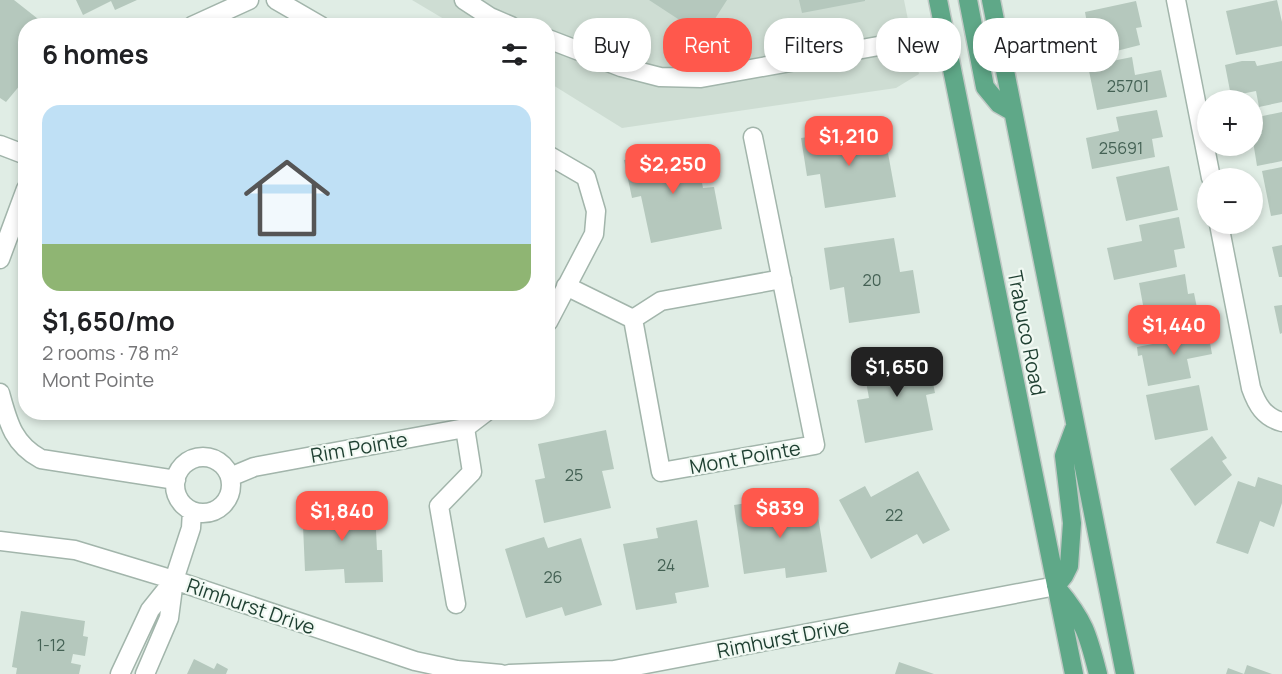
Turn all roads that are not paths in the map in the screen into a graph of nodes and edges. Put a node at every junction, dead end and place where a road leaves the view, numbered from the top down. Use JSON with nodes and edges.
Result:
{"nodes":[{"id":1,"x":249,"y":0,"type":"edge"},
{"id":2,"x":276,"y":0,"type":"edge"},
{"id":3,"x":464,"y":0,"type":"edge"},
{"id":4,"x":938,"y":0,"type":"edge"},
{"id":5,"x":968,"y":0,"type":"edge"},
{"id":6,"x":991,"y":0,"type":"edge"},
{"id":7,"x":1176,"y":0,"type":"edge"},
{"id":8,"x":226,"y":4,"type":"edge"},
{"id":9,"x":204,"y":18,"type":"edge"},
{"id":10,"x":307,"y":18,"type":"edge"},
{"id":11,"x":492,"y":18,"type":"edge"},
{"id":12,"x":942,"y":18,"type":"edge"},
{"id":13,"x":555,"y":42,"type":"edge"},
{"id":14,"x":876,"y":46,"type":"edge"},
{"id":15,"x":953,"y":72,"type":"edge"},
{"id":16,"x":1013,"y":112,"type":"junction"},
{"id":17,"x":753,"y":138,"type":"dead end"},
{"id":18,"x":0,"y":145,"type":"edge"},
{"id":19,"x":18,"y":153,"type":"edge"},
{"id":20,"x":555,"y":159,"type":"edge"},
{"id":21,"x":1209,"y":168,"type":"edge"},
{"id":22,"x":18,"y":211,"type":"edge"},
{"id":23,"x":1222,"y":234,"type":"edge"},
{"id":24,"x":0,"y":259,"type":"edge"},
{"id":25,"x":782,"y":279,"type":"junction"},
{"id":26,"x":566,"y":286,"type":"junction"},
{"id":27,"x":555,"y":308,"type":"edge"},
{"id":28,"x":633,"y":319,"type":"junction"},
{"id":29,"x":0,"y":393,"type":"edge"},
{"id":30,"x":476,"y":420,"type":"edge"},
{"id":31,"x":1278,"y":421,"type":"edge"},
{"id":32,"x":1075,"y":427,"type":"junction"},
{"id":33,"x":465,"y":428,"type":"junction"},
{"id":34,"x":230,"y":477,"type":"junction"},
{"id":35,"x":176,"y":480,"type":"junction"},
{"id":36,"x":192,"y":511,"type":"junction"},
{"id":37,"x":0,"y":541,"type":"edge"},
{"id":38,"x":174,"y":580,"type":"junction"},
{"id":39,"x":1056,"y":586,"type":"junction"},
{"id":40,"x":456,"y":604,"type":"dead end"},
{"id":41,"x":138,"y":634,"type":"junction"},
{"id":42,"x":159,"y":643,"type":"junction"},
{"id":43,"x":120,"y":674,"type":"edge"},
{"id":44,"x":145,"y":674,"type":"edge"},
{"id":45,"x":501,"y":674,"type":"edge"},
{"id":46,"x":509,"y":674,"type":"edge"},
{"id":47,"x":544,"y":674,"type":"edge"},
{"id":48,"x":1074,"y":674,"type":"edge"},
{"id":49,"x":1098,"y":674,"type":"edge"},
{"id":50,"x":1125,"y":674,"type":"edge"}],
"edges":[{"from":1,"to":8,"type":"street"},
{"from":2,"to":10,"type":"street"},
{"from":3,"to":11,"type":"street"},
{"from":4,"to":12,"type":"main road","name":"Trabuco Road"},
{"from":5,"to":16,"type":"main road"},
{"from":6,"to":16,"type":"main road","name":"Trabuco Road"},
{"from":7,"to":21,"type":"street"},
{"from":8,"to":9,"type":"street"},
{"from":13,"to":14,"type":"street"},
{"from":15,"to":39,"type":"main road","name":"Trabuco Road"},
{"from":16,"to":32,"type":"main road","name":"Trabuco Road"},
{"from":17,"to":25,"type":"street","name":"Mont Pointe"},
{"from":18,"to":19,"type":"street"},
{"from":20,"to":26,"type":"street"},
{"from":22,"to":24,"type":"street"},
{"from":23,"to":31,"type":"street"},
{"from":25,"to":28,"type":"street"},
{"from":25,"to":28,"type":"street","name":"Mont Pointe"},
{"from":26,"to":27,"type":"street"},
{"from":26,"to":28,"type":"street"},
{"from":29,"to":35,"type":"street"},
{"from":30,"to":33,"type":"street","name":"Rim Pointe"},
{"from":32,"to":39,"type":"main road"},
{"from":32,"to":50,"type":"main road","name":"Trabuco Road"},
{"from":33,"to":34,"type":"street","name":"Rim Pointe"},
{"from":33,"to":40,"type":"street"},
{"from":34,"to":35,"type":"street"},
{"from":34,"to":36,"type":"street"},
{"from":35,"to":36,"type":"street"},
{"from":36,"to":38,"type":"street"},
{"from":37,"to":38,"type":"street","name":"Rimhurst Drive"},
{"from":38,"to":41,"type":"street"},
{"from":38,"to":42,"type":"street"},
{"from":38,"to":45,"type":"street","name":"Rimhurst Drive"},
{"from":39,"to":47,"type":"street","name":"Rimhurst Drive"},
{"from":39,"to":48,"type":"main road","name":"Trabuco Road"},
{"from":39,"to":49,"type":"main road"},
{"from":41,"to":42,"type":"street"},
{"from":41,"to":43,"type":"street"},
{"from":42,"to":44,"type":"street"},
{"from":46,"to":47,"type":"street","name":"Rimhurst Drive"}]}
